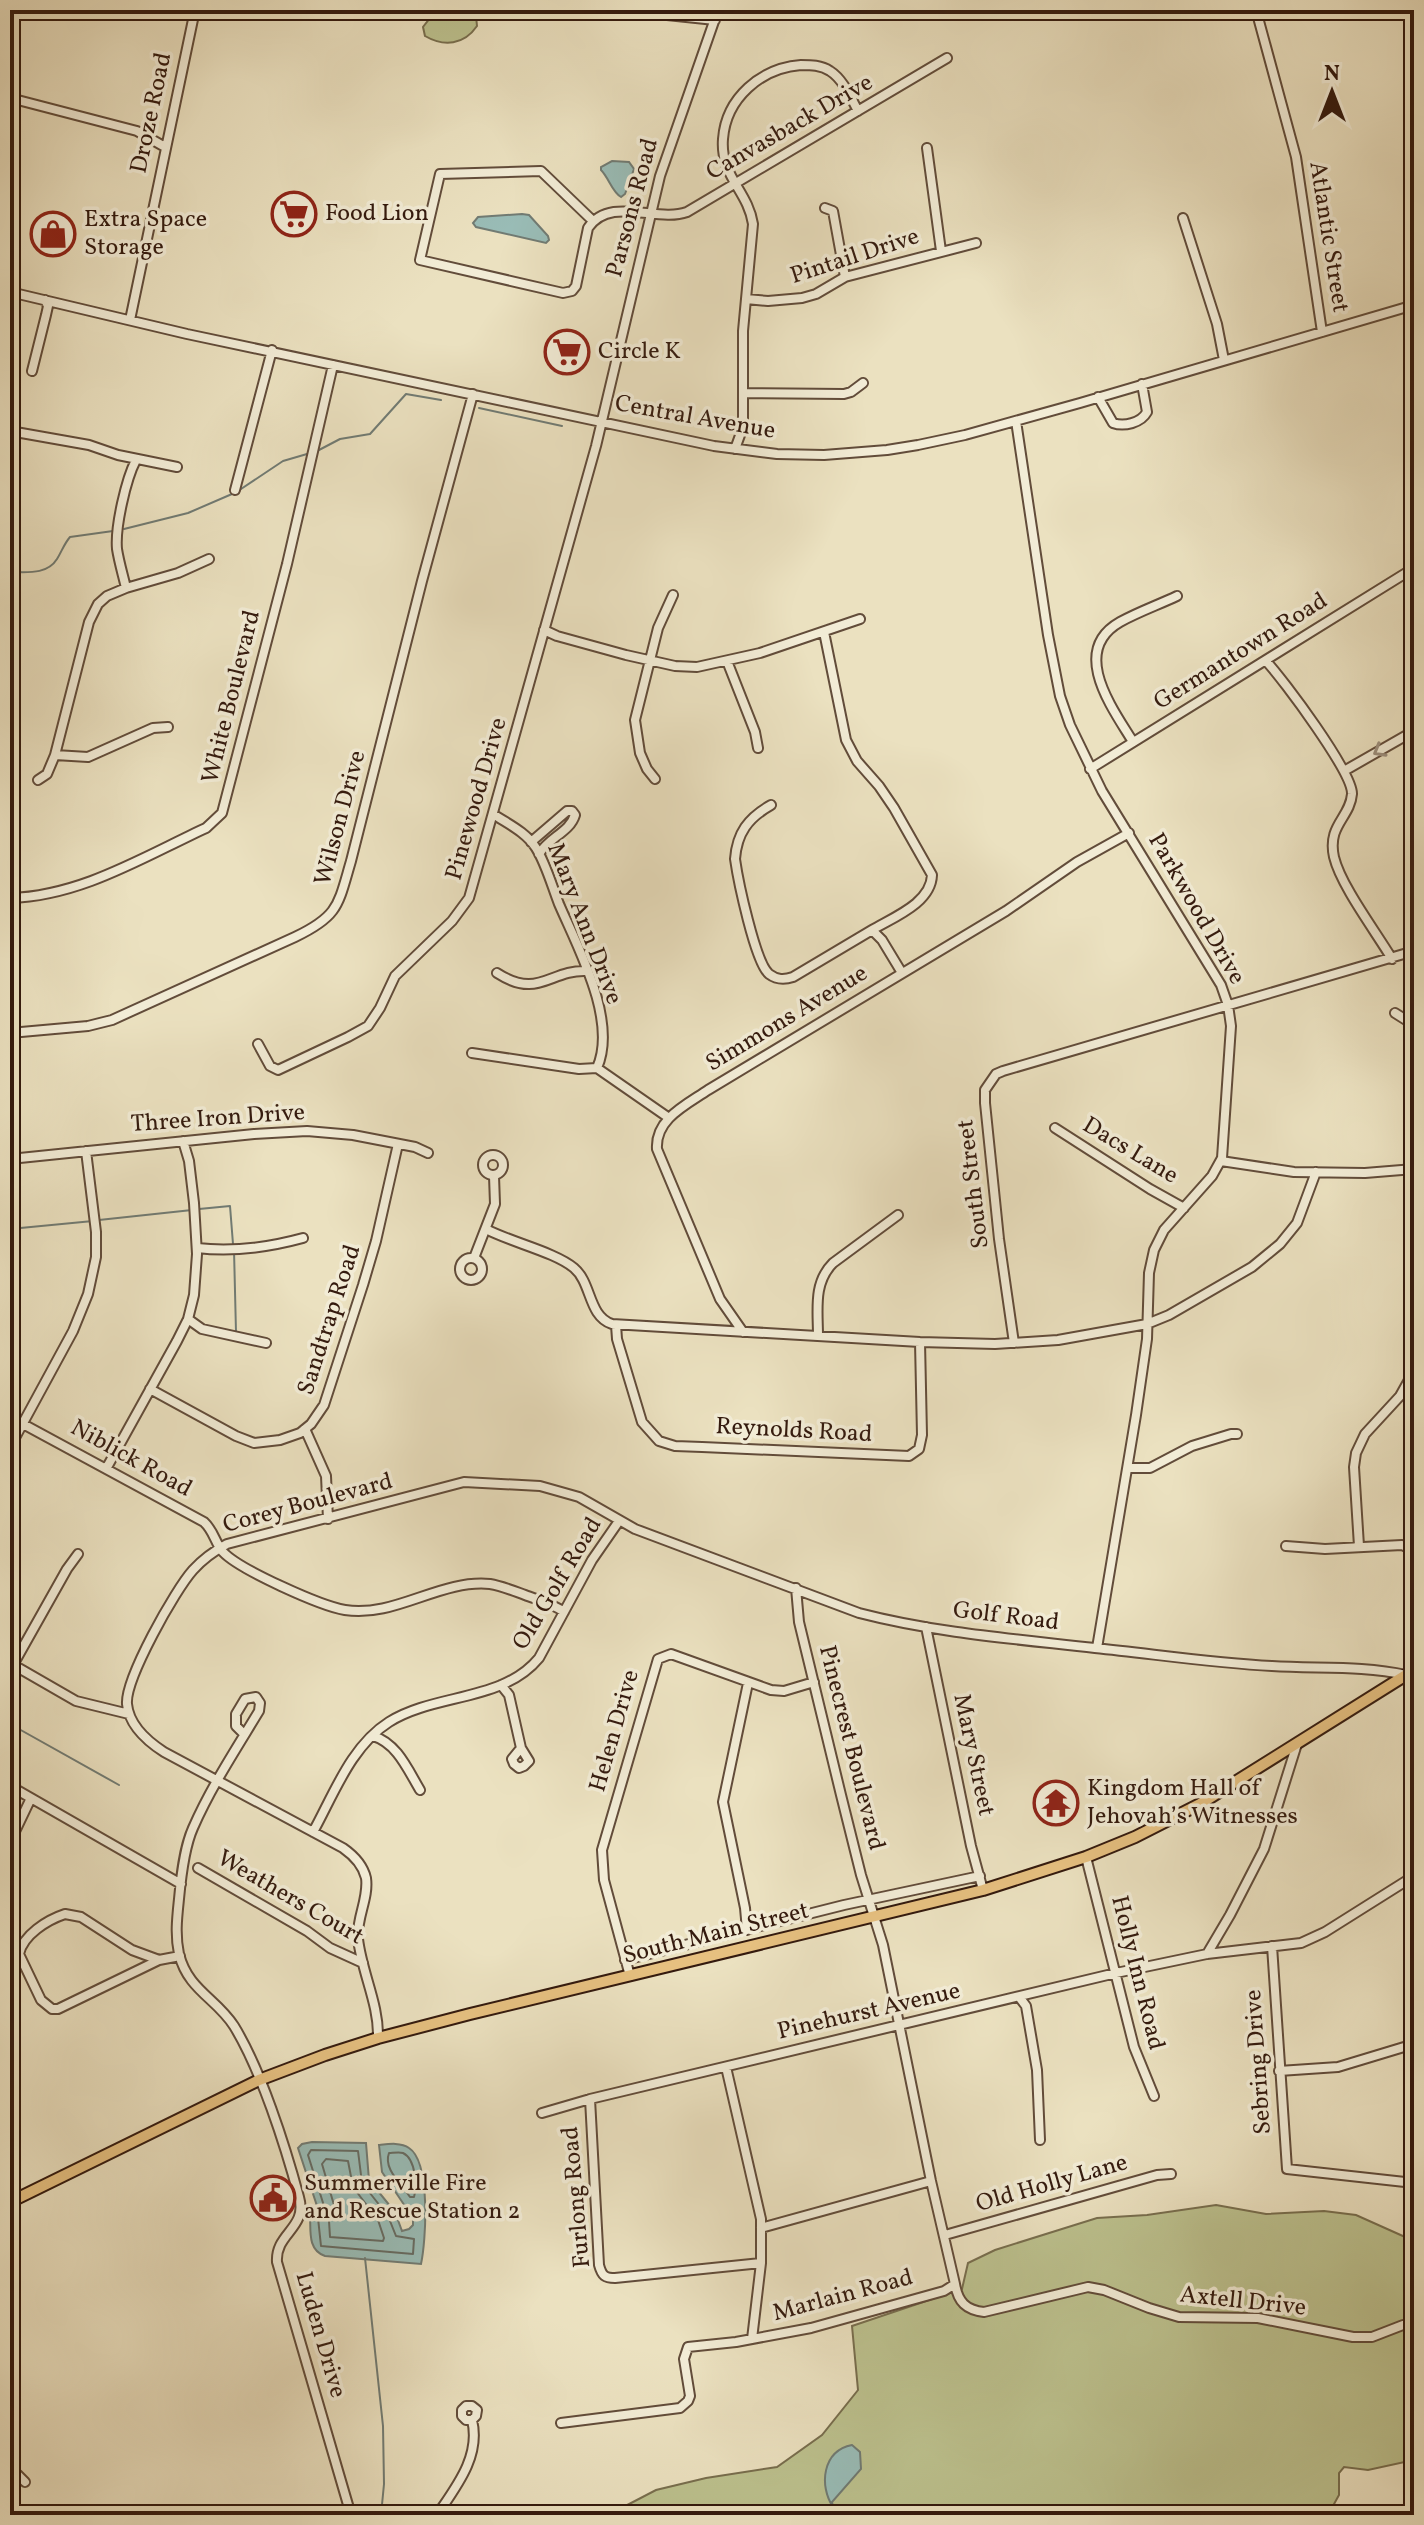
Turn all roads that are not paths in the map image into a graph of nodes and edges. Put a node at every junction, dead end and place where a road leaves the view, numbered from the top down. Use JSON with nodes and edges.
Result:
{"nodes":[{"id":1,"x":195,"y":10,"type":"edge"},
{"id":2,"x":619,"y":10,"type":"edge"},
{"id":3,"x":718,"y":10,"type":"edge"},
{"id":4,"x":1256,"y":10,"type":"edge"},
{"id":5,"x":715,"y":20,"type":"junction"},
{"id":6,"x":947,"y":58,"type":"dead end"},
{"id":7,"x":10,"y":98,"type":"edge"},
{"id":8,"x":858,"y":111,"type":"junction"},
{"id":9,"x":165,"y":147,"type":"junction"},
{"id":10,"x":927,"y":148,"type":"dead end"},
{"id":11,"x":733,"y":184,"type":"junction"},
{"id":12,"x":825,"y":208,"type":"dead end"},
{"id":13,"x":650,"y":212,"type":"junction"},
{"id":14,"x":1183,"y":218,"type":"dead end"},
{"id":15,"x":593,"y":221,"type":"junction"},
{"id":16,"x":976,"y":243,"type":"dead end"},
{"id":17,"x":941,"y":251,"type":"junction"},
{"id":18,"x":845,"y":277,"type":"junction"},
{"id":19,"x":10,"y":292,"type":"edge"},
{"id":20,"x":746,"y":299,"type":"junction"},
{"id":21,"x":45,"y":300,"type":"junction"},
{"id":22,"x":1414,"y":305,"type":"edge"},
{"id":23,"x":130,"y":320,"type":"junction"},
{"id":24,"x":1322,"y":332,"type":"junction"},
{"id":25,"x":272,"y":350,"type":"junction"},
{"id":26,"x":1224,"y":360,"type":"junction"},
{"id":27,"x":333,"y":365,"type":"junction"},
{"id":28,"x":32,"y":371,"type":"dead end"},
{"id":29,"x":863,"y":383,"type":"dead end"},
{"id":30,"x":1142,"y":384,"type":"junction"},
{"id":31,"x":743,"y":393,"type":"junction"},
{"id":32,"x":473,"y":394,"type":"junction"},
{"id":33,"x":1098,"y":397,"type":"junction"},
{"id":34,"x":600,"y":421,"type":"junction"},
{"id":35,"x":1016,"y":421,"type":"junction"},
{"id":36,"x":10,"y":431,"type":"edge"},
{"id":37,"x":735,"y":449,"type":"junction"},
{"id":38,"x":136,"y":460,"type":"junction"},
{"id":39,"x":177,"y":467,"type":"dead end"},
{"id":40,"x":235,"y":490,"type":"dead end"},
{"id":41,"x":209,"y":559,"type":"dead end"},
{"id":42,"x":1414,"y":568,"type":"edge"},
{"id":43,"x":126,"y":588,"type":"junction"},
{"id":44,"x":673,"y":595,"type":"dead end"},
{"id":45,"x":1177,"y":596,"type":"dead end"},
{"id":46,"x":860,"y":619,"type":"dead end"},
{"id":47,"x":544,"y":630,"type":"junction"},
{"id":48,"x":824,"y":632,"type":"junction"},
{"id":49,"x":650,"y":661,"type":"junction"},
{"id":50,"x":727,"y":661,"type":"junction"},
{"id":51,"x":1266,"y":661,"type":"junction"},
{"id":52,"x":168,"y":727,"type":"dead end"},
{"id":53,"x":1414,"y":731,"type":"edge"},
{"id":54,"x":1133,"y":742,"type":"junction"},
{"id":55,"x":758,"y":748,"type":"dead end"},
{"id":56,"x":55,"y":755,"type":"junction"},
{"id":57,"x":1090,"y":769,"type":"junction"},
{"id":58,"x":1344,"y":771,"type":"junction"},
{"id":59,"x":655,"y":779,"type":"dead end"},
{"id":60,"x":38,"y":780,"type":"dead end"},
{"id":61,"x":771,"y":805,"type":"dead end"},
{"id":62,"x":493,"y":814,"type":"junction"},
{"id":63,"x":1129,"y":833,"type":"junction"},
{"id":64,"x":531,"y":842,"type":"junction"},
{"id":65,"x":539,"y":854,"type":"junction"},
{"id":66,"x":10,"y":898,"type":"edge"},
{"id":67,"x":872,"y":930,"type":"junction"},
{"id":68,"x":1414,"y":951,"type":"edge"},
{"id":69,"x":1392,"y":959,"type":"junction"},
{"id":70,"x":587,"y":971,"type":"junction"},
{"id":71,"x":497,"y":973,"type":"dead end"},
{"id":72,"x":902,"y":973,"type":"junction"},
{"id":73,"x":1228,"y":1005,"type":"junction"},
{"id":74,"x":1395,"y":1013,"type":"dead end"},
{"id":75,"x":1414,"y":1025,"type":"edge"},
{"id":76,"x":10,"y":1033,"type":"edge"},
{"id":77,"x":258,"y":1044,"type":"dead end"},
{"id":78,"x":472,"y":1053,"type":"dead end"},
{"id":79,"x":597,"y":1068,"type":"junction"},
{"id":80,"x":669,"y":1118,"type":"junction"},
{"id":81,"x":1055,"y":1128,"type":"dead end"},
{"id":82,"x":183,"y":1141,"type":"junction"},
{"id":83,"x":398,"y":1144,"type":"junction"},
{"id":84,"x":86,"y":1151,"type":"junction"},
{"id":85,"x":428,"y":1153,"type":"dead end"},
{"id":86,"x":10,"y":1159,"type":"edge"},
{"id":87,"x":1221,"y":1161,"type":"junction"},
{"id":88,"x":1414,"y":1169,"type":"edge"},
{"id":89,"x":1316,"y":1172,"type":"junction"},
{"id":90,"x":494,"y":1176,"type":"dead end"},
{"id":91,"x":1184,"y":1208,"type":"junction"},
{"id":92,"x":898,"y":1215,"type":"dead end"},
{"id":93,"x":486,"y":1229,"type":"junction"},
{"id":94,"x":303,"y":1238,"type":"dead end"},
{"id":95,"x":197,"y":1248,"type":"junction"},
{"id":96,"x":474,"y":1258,"type":"dead end"},
{"id":97,"x":188,"y":1319,"type":"junction"},
{"id":98,"x":1147,"y":1324,"type":"junction"},
{"id":99,"x":616,"y":1325,"type":"junction"},
{"id":100,"x":743,"y":1332,"type":"junction"},
{"id":101,"x":818,"y":1336,"type":"junction"},
{"id":102,"x":920,"y":1342,"type":"junction"},
{"id":103,"x":266,"y":1343,"type":"dead end"},
{"id":104,"x":1014,"y":1343,"type":"junction"},
{"id":105,"x":1414,"y":1371,"type":"edge"},
{"id":106,"x":150,"y":1389,"type":"junction"},
{"id":107,"x":23,"y":1424,"type":"junction"},
{"id":108,"x":305,"y":1429,"type":"junction"},
{"id":109,"x":1237,"y":1434,"type":"dead end"},
{"id":110,"x":10,"y":1447,"type":"edge"},
{"id":111,"x":1129,"y":1468,"type":"junction"},
{"id":112,"x":106,"y":1469,"type":"junction"},
{"id":113,"x":328,"y":1519,"type":"junction"},
{"id":114,"x":619,"y":1521,"type":"junction"},
{"id":115,"x":1286,"y":1546,"type":"dead end"},
{"id":116,"x":1359,"y":1546,"type":"junction"},
{"id":117,"x":219,"y":1548,"type":"junction"},
{"id":118,"x":1414,"y":1551,"type":"edge"},
{"id":119,"x":78,"y":1554,"type":"dead end"},
{"id":120,"x":796,"y":1588,"type":"junction"},
{"id":121,"x":564,"y":1612,"type":"junction"},
{"id":122,"x":926,"y":1627,"type":"junction"},
{"id":123,"x":1097,"y":1648,"type":"junction"},
{"id":124,"x":11,"y":1664,"type":"edge"},
{"id":125,"x":1410,"y":1672,"type":"edge"},
{"id":126,"x":814,"y":1682,"type":"junction"},
{"id":127,"x":748,"y":1683,"type":"junction"},
{"id":128,"x":501,"y":1685,"type":"junction"},
{"id":129,"x":129,"y":1714,"type":"junction"},
{"id":130,"x":244,"y":1734,"type":"dead end"},
{"id":131,"x":373,"y":1736,"type":"junction"},
{"id":132,"x":1297,"y":1744,"type":"junction"},
{"id":133,"x":521,"y":1748,"type":"dead end"},
{"id":134,"x":218,"y":1781,"type":"junction"},
{"id":135,"x":10,"y":1786,"type":"edge"},
{"id":136,"x":420,"y":1790,"type":"dead end"},
{"id":137,"x":31,"y":1798,"type":"junction"},
{"id":138,"x":313,"y":1832,"type":"junction"},
{"id":139,"x":10,"y":1842,"type":"edge"},
{"id":140,"x":1086,"y":1857,"type":"junction"},
{"id":141,"x":198,"y":1868,"type":"dead end"},
{"id":142,"x":980,"y":1876,"type":"junction"},
{"id":143,"x":1414,"y":1876,"type":"edge"},
{"id":144,"x":181,"y":1884,"type":"junction"},
{"id":145,"x":983,"y":1890,"type":"junction"},
{"id":146,"x":868,"y":1900,"type":"junction"},
{"id":147,"x":874,"y":1917,"type":"junction"},
{"id":148,"x":747,"y":1930,"type":"junction"},
{"id":149,"x":1272,"y":1946,"type":"junction"},
{"id":150,"x":1207,"y":1954,"type":"junction"},
{"id":151,"x":180,"y":1956,"type":"junction"},
{"id":152,"x":159,"y":1960,"type":"junction"},
{"id":153,"x":625,"y":1960,"type":"junction"},
{"id":154,"x":363,"y":1963,"type":"junction"},
{"id":155,"x":1116,"y":1973,"type":"junction"},
{"id":156,"x":630,"y":1976,"type":"junction"},
{"id":157,"x":1020,"y":1998,"type":"junction"},
{"id":158,"x":899,"y":2025,"type":"junction"},
{"id":159,"x":378,"y":2038,"type":"junction"},
{"id":160,"x":1414,"y":2044,"type":"edge"},
{"id":161,"x":726,"y":2067,"type":"junction"},
{"id":162,"x":1279,"y":2071,"type":"junction"},
{"id":163,"x":259,"y":2080,"type":"junction"},
{"id":164,"x":1154,"y":2096,"type":"dead end"},
{"id":165,"x":590,"y":2099,"type":"junction"},
{"id":166,"x":542,"y":2113,"type":"dead end"},
{"id":167,"x":1040,"y":2140,"type":"dead end"},
{"id":168,"x":1171,"y":2174,"type":"dead end"},
{"id":169,"x":931,"y":2181,"type":"junction"},
{"id":170,"x":1414,"y":2183,"type":"edge"},
{"id":171,"x":10,"y":2202,"type":"edge"},
{"id":172,"x":761,"y":2228,"type":"junction"},
{"id":173,"x":945,"y":2235,"type":"junction"},
{"id":174,"x":761,"y":2263,"type":"junction"},
{"id":175,"x":955,"y":2284,"type":"junction"},
{"id":176,"x":1403,"y":2325,"type":"dead end"},
{"id":177,"x":752,"y":2339,"type":"junction"},
{"id":178,"x":472,"y":2420,"type":"dead end"},
{"id":179,"x":561,"y":2423,"type":"dead end"},
{"id":180,"x":10,"y":2460,"type":"edge"},
{"id":181,"x":25,"y":2482,"type":"dead end"},
{"id":182,"x":351,"y":2515,"type":"edge"},
{"id":183,"x":437,"y":2515,"type":"edge"}],
"edges":[{"from":1,"to":9,"type":"street","name":"Droze Road"},
{"from":2,"to":5,"type":"street"},
{"from":3,"to":5,"type":"street","name":"Parsons Road"},
{"from":4,"to":24,"type":"street","name":"Atlantic Street"},
{"from":5,"to":13,"type":"street","name":"Parsons Road"},
{"from":6,"to":8,"type":"street","name":"Canvasback Drive"},
{"from":7,"to":9,"type":"street"},
{"from":8,"to":11,"type":"street","name":"Canvasback Drive"},
{"from":8,"to":11,"type":"street"},
{"from":9,"to":23,"type":"street","name":"Droze Road"},
{"from":10,"to":17,"type":"street"},
{"from":11,"to":13,"type":"street","name":"Canvasback Drive"},
{"from":11,"to":20,"type":"street"},
{"from":12,"to":18,"type":"street"},
{"from":13,"to":15,"type":"street","name":"Canvasback Drive"},
{"from":13,"to":34,"type":"street","name":"Parsons Road"},
{"from":14,"to":26,"type":"street"},
{"from":15,"to":15,"type":"street"},
{"from":16,"to":17,"type":"street","name":"Pintail Drive"},
{"from":17,"to":18,"type":"street","name":"Pintail Drive"},
{"from":18,"to":20,"type":"street","name":"Pintail Drive"},
{"from":19,"to":21,"type":"street","name":"Central Avenue"},
{"from":20,"to":31,"type":"street"},
{"from":21,"to":23,"type":"street","name":"Central Avenue"},
{"from":21,"to":28,"type":"street"},
{"from":22,"to":24,"type":"street","name":"Central Avenue"},
{"from":23,"to":25,"type":"street","name":"Central Avenue"},
{"from":24,"to":26,"type":"street","name":"Central Avenue"},
{"from":25,"to":27,"type":"street","name":"Central Avenue"},
{"from":25,"to":40,"type":"street"},
{"from":26,"to":30,"type":"street","name":"Central Avenue"},
{"from":27,"to":32,"type":"street","name":"Central Avenue"},
{"from":27,"to":66,"type":"street","name":"White Boulevard"},
{"from":29,"to":31,"type":"street"},
{"from":30,"to":33,"type":"street","name":"Central Avenue"},
{"from":30,"to":33,"type":"street"},
{"from":31,"to":37,"type":"street"},
{"from":32,"to":34,"type":"street","name":"Central Avenue"},
{"from":32,"to":76,"type":"street","name":"Wilson Drive"},
{"from":33,"to":35,"type":"street","name":"Central Avenue"},
{"from":34,"to":37,"type":"street","name":"Central Avenue"},
{"from":34,"to":47,"type":"street","name":"Pinewood Drive"},
{"from":35,"to":37,"type":"street","name":"Central Avenue"},
{"from":35,"to":57,"type":"street","name":"Parkwood Drive"},
{"from":36,"to":38,"type":"street"},
{"from":38,"to":39,"type":"street"},
{"from":38,"to":43,"type":"street"},
{"from":41,"to":43,"type":"street"},
{"from":42,"to":51,"type":"street","name":"Germantown Road"},
{"from":43,"to":56,"type":"street"},
{"from":44,"to":49,"type":"street"},
{"from":45,"to":54,"type":"street"},
{"from":46,"to":48,"type":"street"},
{"from":47,"to":49,"type":"street"},
{"from":47,"to":62,"type":"street","name":"Pinewood Drive"},
{"from":48,"to":50,"type":"street"},
{"from":48,"to":67,"type":"street"},
{"from":49,"to":50,"type":"street"},
{"from":49,"to":59,"type":"street"},
{"from":50,"to":55,"type":"street"},
{"from":51,"to":54,"type":"street","name":"Germantown Road"},
{"from":51,"to":58,"type":"street"},
{"from":52,"to":56,"type":"street"},
{"from":53,"to":58,"type":"street","one_way":true},
{"from":54,"to":57,"type":"street","name":"Germantown Road"},
{"from":56,"to":60,"type":"street"},
{"from":57,"to":63,"type":"street","name":"Parkwood Drive"},
{"from":58,"to":69,"type":"street"},
{"from":61,"to":67,"type":"street"},
{"from":62,"to":64,"type":"street","name":"Mary Ann Drive"},
{"from":62,"to":77,"type":"street","name":"Pinewood Drive"},
{"from":63,"to":72,"type":"street","name":"Simmons Avenue"},
{"from":63,"to":73,"type":"street","name":"Parkwood Drive"},
{"from":64,"to":65,"type":"street","name":"Mary Ann Drive"},
{"from":64,"to":65,"type":"street"},
{"from":65,"to":70,"type":"street","name":"Mary Ann Drive"},
{"from":67,"to":72,"type":"street"},
{"from":68,"to":69,"type":"street","name":"South Street"},
{"from":69,"to":73,"type":"street","name":"South Street"},
{"from":70,"to":71,"type":"street"},
{"from":70,"to":79,"type":"street","name":"Mary Ann Drive"},
{"from":72,"to":80,"type":"street","name":"Simmons Avenue"},
{"from":73,"to":87,"type":"street","name":"Parkwood Drive"},
{"from":73,"to":104,"type":"street","name":"South Street"},
{"from":74,"to":75,"type":"street"},
{"from":78,"to":79,"type":"street"},
{"from":79,"to":80,"type":"street"},
{"from":80,"to":100,"type":"street"},
{"from":81,"to":91,"type":"street","name":"Dacs Lane"},
{"from":82,"to":83,"type":"street","name":"Three Iron Drive"},
{"from":82,"to":84,"type":"street","name":"Three Iron Drive"},
{"from":82,"to":95,"type":"street"},
{"from":83,"to":85,"type":"street","name":"Three Iron Drive"},
{"from":83,"to":108,"type":"street","name":"Sandtrap Road"},
{"from":84,"to":86,"type":"street","name":"Three Iron Drive"},
{"from":84,"to":107,"type":"street"},
{"from":87,"to":89,"type":"street"},
{"from":87,"to":91,"type":"street"},
{"from":88,"to":89,"type":"street"},
{"from":89,"to":98,"type":"street"},
{"from":90,"to":93,"type":"street"},
{"from":91,"to":98,"type":"street"},
{"from":92,"to":101,"type":"street"},
{"from":93,"to":96,"type":"street"},
{"from":93,"to":99,"type":"street"},
{"from":94,"to":95,"type":"street"},
{"from":95,"to":97,"type":"street"},
{"from":97,"to":103,"type":"street"},
{"from":97,"to":106,"type":"street"},
{"from":98,"to":104,"type":"street"},
{"from":98,"to":111,"type":"street"},
{"from":99,"to":100,"type":"street"},
{"from":99,"to":102,"type":"street","name":"Reynolds Road"},
{"from":100,"to":101,"type":"street"},
{"from":101,"to":102,"type":"street"},
{"from":102,"to":104,"type":"street"},
{"from":105,"to":116,"type":"street"},
{"from":106,"to":108,"type":"street","name":"Sandtrap Road"},
{"from":106,"to":112,"type":"street"},
{"from":107,"to":110,"type":"street"},
{"from":107,"to":112,"type":"street","name":"Niblick Road"},
{"from":108,"to":113,"type":"street"},
{"from":109,"to":111,"type":"street"},
{"from":111,"to":123,"type":"street"},
{"from":112,"to":117,"type":"street","name":"Niblick Road"},
{"from":113,"to":114,"type":"street","name":"Corey Boulevard"},
{"from":113,"to":117,"type":"street","name":"Corey Boulevard"},
{"from":114,"to":120,"type":"street","name":"Golf Road"},
{"from":114,"to":121,"type":"street","name":"Old Golf Road"},
{"from":115,"to":116,"type":"street"},
{"from":116,"to":118,"type":"street"},
{"from":117,"to":121,"type":"street","name":"Niblick Road"},
{"from":117,"to":129,"type":"street","name":"Corey Boulevard"},
{"from":119,"to":124,"type":"street"},
{"from":120,"to":122,"type":"street","name":"Golf Road"},
{"from":120,"to":126,"type":"street","name":"Pinecrest Boulevard"},
{"from":121,"to":128,"type":"street","name":"Old Golf Road"},
{"from":122,"to":123,"type":"street","name":"Golf Road"},
{"from":122,"to":142,"type":"street","name":"Mary Street"},
{"from":123,"to":125,"type":"street","name":"Golf Road"},
{"from":124,"to":129,"type":"street"},
{"from":125,"to":132,"type":"main road","name":"South Main Street"},
{"from":126,"to":127,"type":"street","name":"Helen Drive"},
{"from":126,"to":146,"type":"street","name":"Pinecrest Boulevard"},
{"from":127,"to":148,"type":"street"},
{"from":127,"to":153,"type":"street","name":"Helen Drive"},
{"from":128,"to":131,"type":"street","name":"Old Golf Road"},
{"from":128,"to":133,"type":"street"},
{"from":129,"to":134,"type":"street"},
{"from":130,"to":134,"type":"street"},
{"from":131,"to":136,"type":"street"},
{"from":131,"to":138,"type":"street","name":"Old Golf Road"},
{"from":132,"to":140,"type":"main road","name":"South Main Street"},
{"from":132,"to":150,"type":"street"},
{"from":134,"to":138,"type":"street"},
{"from":134,"to":144,"type":"street"},
{"from":135,"to":137,"type":"street"},
{"from":137,"to":139,"type":"street"},
{"from":137,"to":144,"type":"street"},
{"from":138,"to":154,"type":"street"},
{"from":140,"to":145,"type":"main road","name":"South Main Street"},
{"from":140,"to":155,"type":"street","name":"Holly Inn Road"},
{"from":141,"to":154,"type":"street","name":"Weathers Court"},
{"from":142,"to":145,"type":"street","name":"Mary Street"},
{"from":142,"to":146,"type":"street"},
{"from":143,"to":149,"type":"street","name":"Pinehurst Avenue"},
{"from":144,"to":151,"type":"street"},
{"from":145,"to":147,"type":"main road","name":"South Main Street"},
{"from":146,"to":147,"type":"street","name":"Pinecrest Boulevard"},
{"from":146,"to":148,"type":"street"},
{"from":147,"to":156,"type":"main road","name":"South Main Street"},
{"from":147,"to":158,"type":"street","name":"Pinecrest Boulevard"},
{"from":148,"to":153,"type":"street"},
{"from":149,"to":150,"type":"street","name":"Pinehurst Avenue"},
{"from":149,"to":162,"type":"street","name":"Sebring Drive"},
{"from":150,"to":155,"type":"street","name":"Pinehurst Avenue"},
{"from":151,"to":152,"type":"street"},
{"from":151,"to":163,"type":"street","name":"Luden Drive"},
{"from":152,"to":152,"type":"street"},
{"from":153,"to":156,"type":"street","name":"Helen Drive"},
{"from":154,"to":159,"type":"street"},
{"from":155,"to":157,"type":"street","name":"Pinehurst Avenue"},
{"from":155,"to":164,"type":"street","name":"Holly Inn Road"},
{"from":156,"to":159,"type":"main road","name":"South Main Street"},
{"from":157,"to":158,"type":"street","name":"Pinehurst Avenue"},
{"from":157,"to":167,"type":"street"},
{"from":158,"to":161,"type":"street","name":"Pinehurst Avenue"},
{"from":158,"to":169,"type":"street","name":"Pinecrest Boulevard"},
{"from":159,"to":163,"type":"main road","name":"South Main Street"},
{"from":160,"to":162,"type":"street"},
{"from":161,"to":165,"type":"street","name":"Pinehurst Avenue"},
{"from":161,"to":172,"type":"street"},
{"from":162,"to":170,"type":"street","name":"Sebring Drive"},
{"from":163,"to":171,"type":"main road","name":"South Main Street"},
{"from":163,"to":182,"type":"street","name":"Luden Drive"},
{"from":165,"to":166,"type":"street","name":"Pinehurst Avenue"},
{"from":165,"to":174,"type":"street","name":"Furlong Road"},
{"from":168,"to":173,"type":"street","name":"Old Holly Lane"},
{"from":169,"to":172,"type":"street"},
{"from":169,"to":173,"type":"street","name":"Pinecrest Boulevard"},
{"from":172,"to":174,"type":"street"},
{"from":173,"to":175,"type":"street","name":"Pinecrest Boulevard"},
{"from":174,"to":177,"type":"street"},
{"from":175,"to":176,"type":"street","name":"Axtell Drive"},
{"from":175,"to":177,"type":"street","name":"Marlain Road"},
{"from":177,"to":179,"type":"street","name":"Marlain Road"},
{"from":178,"to":183,"type":"street"},
{"from":180,"to":181,"type":"street"}]}
